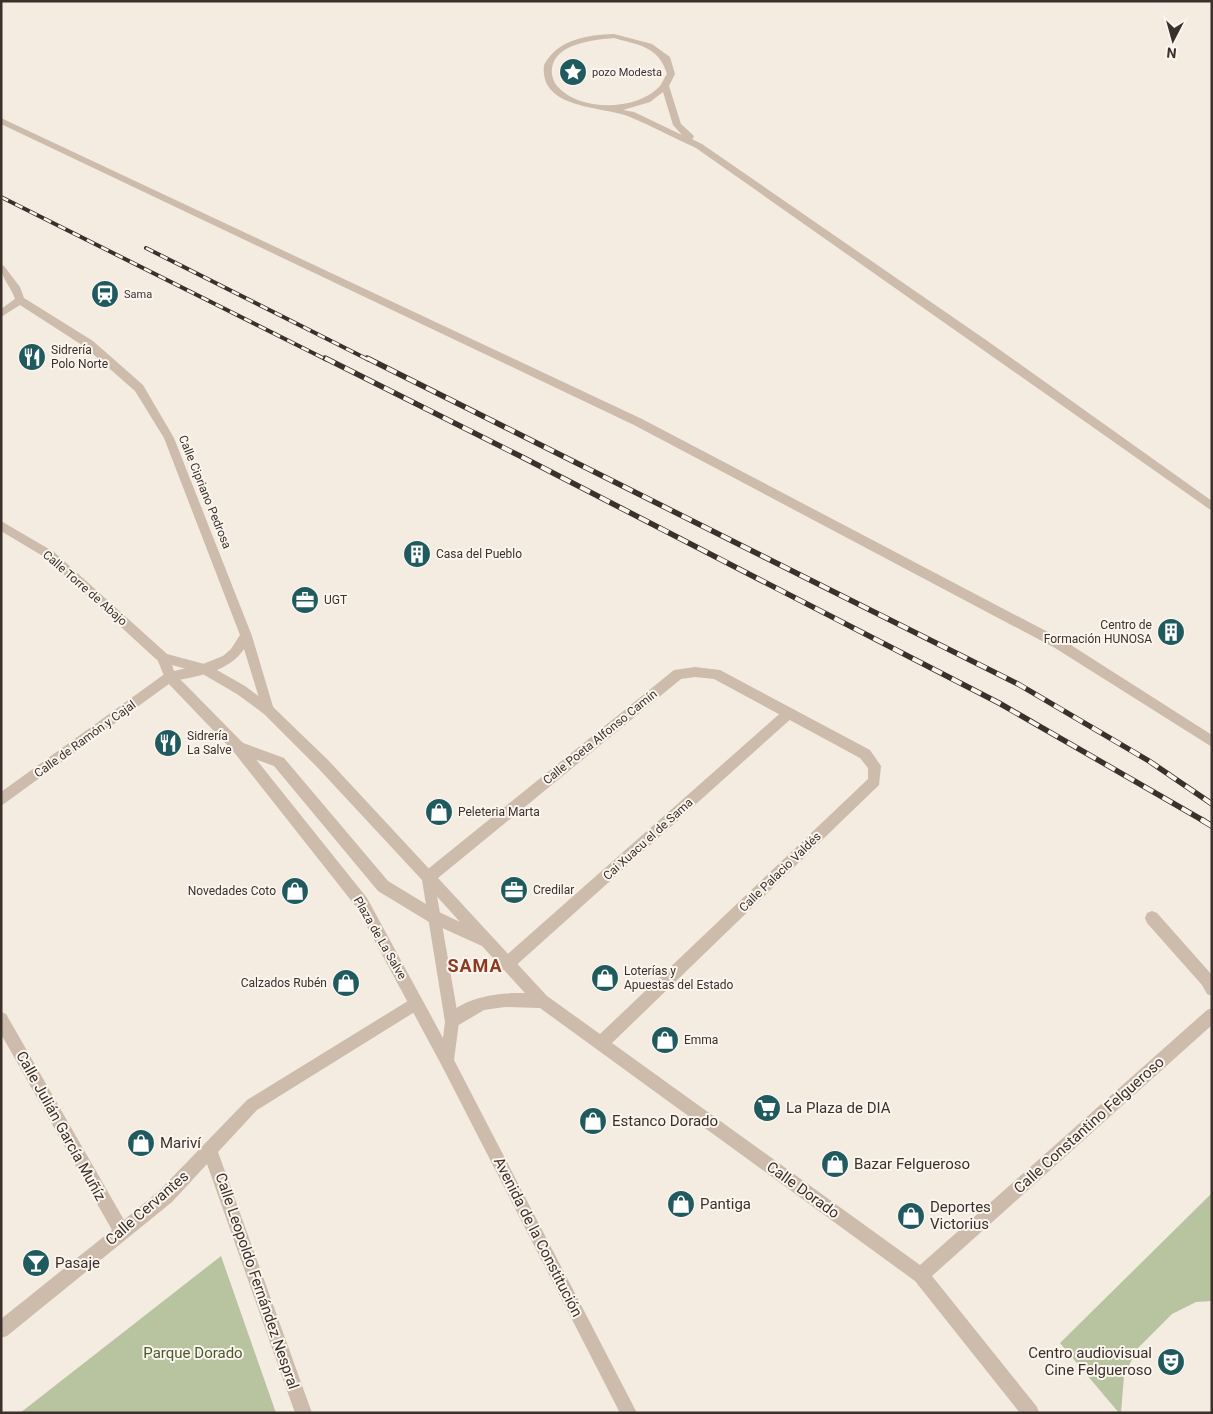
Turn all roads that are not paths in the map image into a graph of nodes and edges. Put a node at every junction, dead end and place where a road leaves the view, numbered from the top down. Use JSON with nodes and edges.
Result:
{"nodes":[{"id":1,"x":666,"y":88,"type":"junction"},
{"id":2,"x":604,"y":108,"type":"junction"},
{"id":3,"x":1,"y":121,"type":"edge"},
{"id":4,"x":699,"y":146,"type":"junction"},
{"id":5,"x":1,"y":268,"type":"edge"},
{"id":6,"x":1,"y":299,"type":"edge"},
{"id":7,"x":20,"y":300,"type":"junction"},
{"id":8,"x":11,"y":307,"type":"junction"},
{"id":9,"x":1,"y":314,"type":"edge"},
{"id":10,"x":1212,"y":507,"type":"edge"},
{"id":11,"x":1,"y":525,"type":"edge"},
{"id":12,"x":246,"y":636,"type":"junction"},
{"id":13,"x":163,"y":658,"type":"junction"},
{"id":14,"x":204,"y":669,"type":"junction"},
{"id":15,"x":170,"y":677,"type":"junction"},
{"id":16,"x":268,"y":710,"type":"junction"},
{"id":17,"x":789,"y":713,"type":"junction"},
{"id":18,"x":1212,"y":742,"type":"edge"},
{"id":19,"x":238,"y":747,"type":"junction"},
{"id":20,"x":1,"y":800,"type":"edge"},
{"id":21,"x":428,"y":877,"type":"junction"},
{"id":22,"x":434,"y":917,"type":"junction"},
{"id":23,"x":1152,"y":918,"type":"dead end"},
{"id":24,"x":486,"y":941,"type":"junction"},
{"id":25,"x":507,"y":964,"type":"junction"},
{"id":26,"x":1212,"y":989,"type":"edge"},
{"id":27,"x":542,"y":1001,"type":"junction"},
{"id":28,"x":416,"y":1003,"type":"junction"},
{"id":29,"x":1212,"y":1015,"type":"edge"},
{"id":30,"x":1,"y":1019,"type":"edge"},
{"id":31,"x":452,"y":1022,"type":"junction"},
{"id":32,"x":601,"y":1044,"type":"junction"},
{"id":33,"x":448,"y":1061,"type":"junction"},
{"id":34,"x":210,"y":1150,"type":"junction"},
{"id":35,"x":122,"y":1232,"type":"junction"},
{"id":36,"x":921,"y":1275,"type":"junction"},
{"id":37,"x":1,"y":1330,"type":"edge"},
{"id":38,"x":304,"y":1413,"type":"edge"},
{"id":39,"x":628,"y":1413,"type":"edge"},
{"id":40,"x":1031,"y":1413,"type":"edge"}],
"edges":[{"from":1,"to":2,"type":"street"},
{"from":1,"to":2,"type":"street"},
{"from":1,"to":4,"type":"street"},
{"from":2,"to":4,"type":"street"},
{"from":3,"to":18,"type":"street"},
{"from":4,"to":10,"type":"street"},
{"from":5,"to":7,"type":"street"},
{"from":6,"to":8,"type":"street"},
{"from":7,"to":8,"type":"street"},
{"from":7,"to":12,"type":"street","name":"Calle Cipriano Pedrosa"},
{"from":8,"to":9,"type":"street"},
{"from":11,"to":13,"type":"street","name":"Calle Torre de Abajo"},
{"from":12,"to":14,"type":"street"},
{"from":12,"to":16,"type":"street","name":"Plaza de La Salve"},
{"from":13,"to":14,"type":"street","name":"Plaza de La Salve"},
{"from":13,"to":15,"type":"street","name":"Plaza de La Salve"},
{"from":14,"to":15,"type":"street"},
{"from":14,"to":16,"type":"street","name":"Plaza de La Salve"},
{"from":15,"to":19,"type":"street","name":"Plaza de La Salve"},
{"from":15,"to":20,"type":"street","name":"Calle de Ramón y Cajal"},
{"from":16,"to":21,"type":"street","name":"Plaza de La Salve"},
{"from":17,"to":21,"type":"street","name":"Calle Poeta Alfonso Camín"},
{"from":17,"to":25,"type":"street","name":"Cai Xuacu el de Sama"},
{"from":17,"to":32,"type":"street","name":"Calle Palacio Valdés"},
{"from":19,"to":22,"type":"street","name":"Plaza de La Salve"},
{"from":19,"to":28,"type":"street","name":"Plaza de La Salve"},
{"from":21,"to":22,"type":"street"},
{"from":21,"to":24,"type":"street","name":"Plaza de La Salve"},
{"from":22,"to":24,"type":"street","name":"Plaza de La Salve"},
{"from":22,"to":31,"type":"street"},
{"from":23,"to":26,"type":"street"},
{"from":24,"to":25,"type":"street","name":"Plaza de La Salve"},
{"from":25,"to":27,"type":"street","name":"Plaza de La Salve"},
{"from":27,"to":31,"type":"street"},
{"from":27,"to":32,"type":"street","name":"Calle Dorado"},
{"from":28,"to":33,"type":"street","name":"Plaza de La Salve"},
{"from":28,"to":34,"type":"street","name":"Calle Cervantes"},
{"from":29,"to":36,"type":"street","name":"Calle Constantino Felgueroso"},
{"from":30,"to":35,"type":"street","name":"Calle Julián García Muñíz"},
{"from":31,"to":33,"type":"street"},
{"from":32,"to":36,"type":"street","name":"Calle Dorado"},
{"from":33,"to":39,"type":"street","name":"Avenida de la Constitución"},
{"from":34,"to":35,"type":"street","name":"Calle Cervantes"},
{"from":34,"to":38,"type":"street","name":"Calle Leopoldo Fernández Nespral"},
{"from":35,"to":37,"type":"street","name":"Calle Cervantes"},
{"from":36,"to":40,"type":"street","name":"Calle Dorado"}]}
